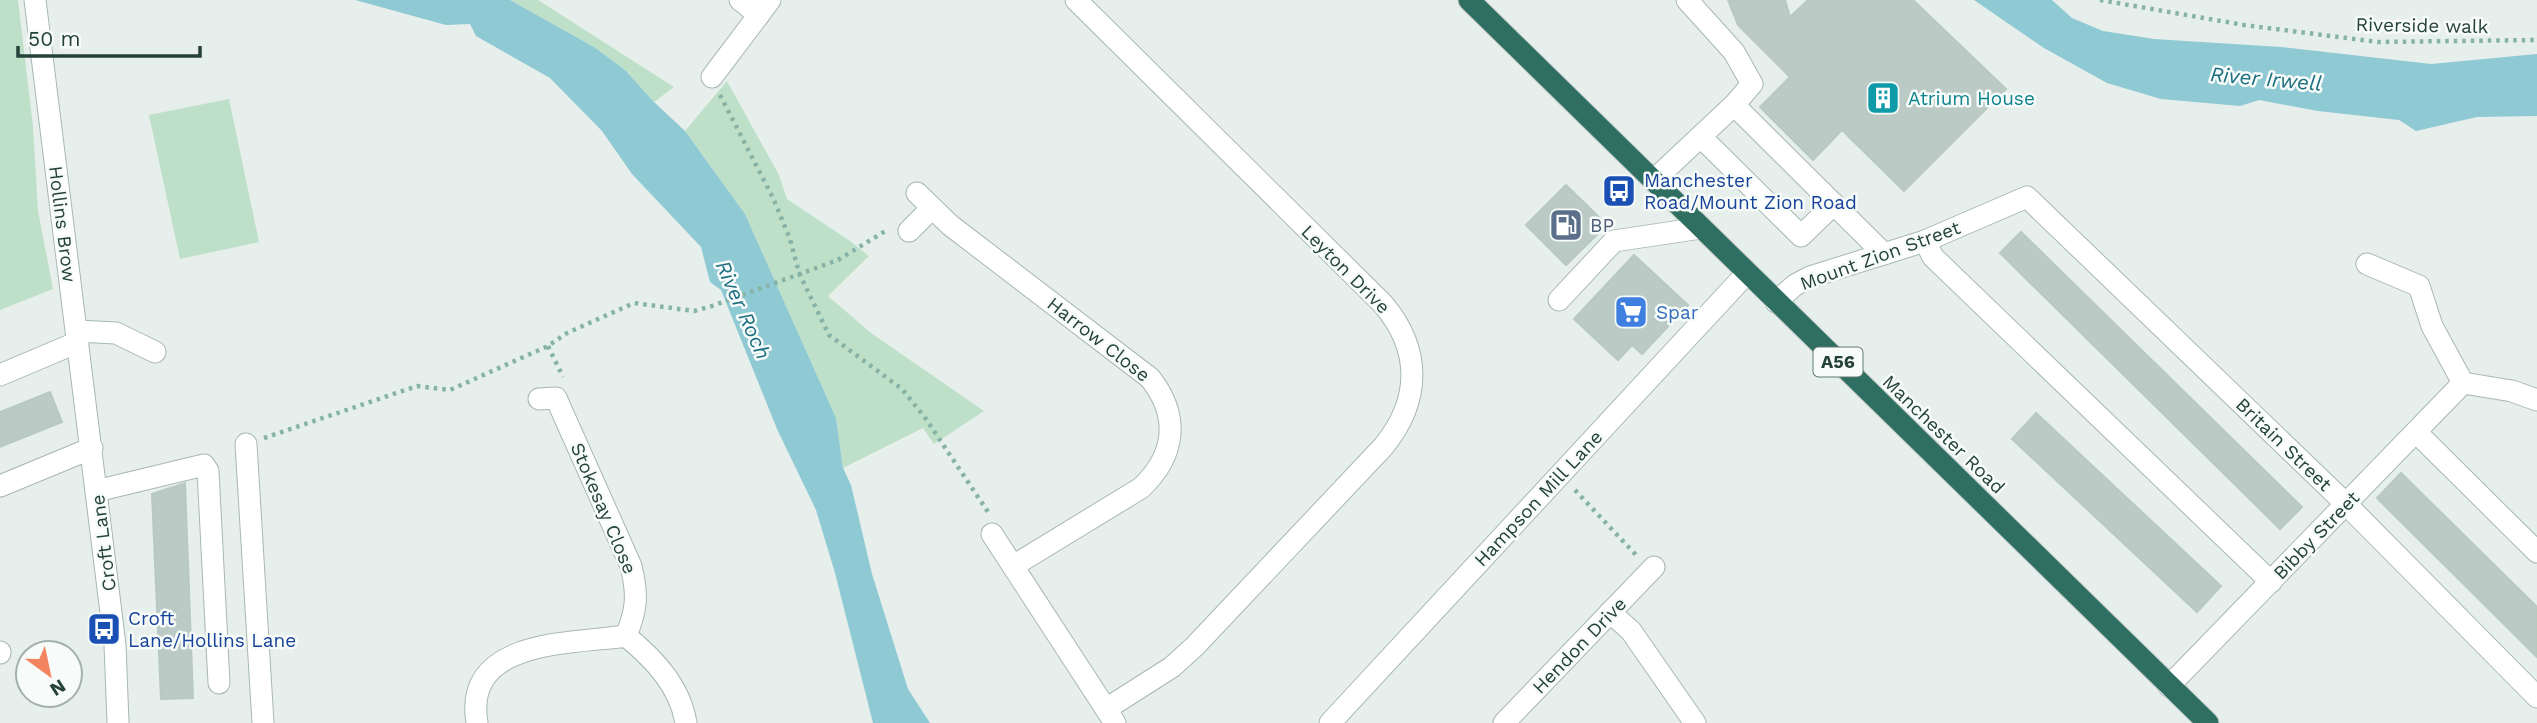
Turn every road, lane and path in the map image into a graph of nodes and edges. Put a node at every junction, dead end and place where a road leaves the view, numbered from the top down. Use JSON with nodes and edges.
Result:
{"nodes":[{"id":1,"x":35,"y":0,"type":"edge"},
{"id":2,"x":740,"y":0,"type":"edge"},
{"id":3,"x":1076,"y":0,"type":"edge"},
{"id":4,"x":1469,"y":0,"type":"edge"},
{"id":5,"x":1687,"y":0,"type":"edge"},
{"id":6,"x":2100,"y":0,"type":"edge"},
{"id":7,"x":765,"y":7,"type":"edge"},
{"id":8,"x":2537,"y":40,"type":"edge"},
{"id":9,"x":712,"y":76,"type":"joint"},
{"id":10,"x":1734,"y":106,"type":"junction"},
{"id":11,"x":1701,"y":137,"type":"junction"},
{"id":12,"x":1653,"y":181,"type":"junction"},
{"id":13,"x":2027,"y":197,"type":"joint"},
{"id":14,"x":1834,"y":204,"type":"junction"},
{"id":15,"x":1701,"y":228,"type":"junction"},
{"id":16,"x":909,"y":231,"type":"joint"},
{"id":17,"x":1925,"y":241,"type":"junction"},
{"id":18,"x":1884,"y":254,"type":"junction"},
{"id":19,"x":2367,"y":264,"type":"dead end"},
{"id":20,"x":799,"y":273,"type":"junction"},
{"id":21,"x":1747,"y":273,"type":"junction"},
{"id":22,"x":1559,"y":300,"type":"dead end"},
{"id":23,"x":1776,"y":302,"type":"junction"},
{"id":24,"x":78,"y":336,"type":"junction"},
{"id":25,"x":548,"y":346,"type":"junction"},
{"id":26,"x":155,"y":352,"type":"dead end"},
{"id":27,"x":0,"y":374,"type":"edge"},
{"id":28,"x":2463,"y":383,"type":"junction"},
{"id":29,"x":548,"y":398,"type":"joint"},
{"id":30,"x":2537,"y":400,"type":"edge"},
{"id":31,"x":2416,"y":432,"type":"junction"},
{"id":32,"x":246,"y":444,"type":"joint"},
{"id":33,"x":92,"y":448,"type":"junction"},
{"id":34,"x":1560,"y":474,"type":"junction"},
{"id":35,"x":0,"y":486,"type":"edge"},
{"id":36,"x":96,"y":491,"type":"junction"},
{"id":37,"x":2346,"y":504,"type":"junction"},
{"id":38,"x":992,"y":534,"type":"joint"},
{"id":39,"x":2537,"y":552,"type":"edge"},
{"id":40,"x":1013,"y":566,"type":"junction"},
{"id":41,"x":1653,"y":569,"type":"joint"},
{"id":42,"x":2271,"y":582,"type":"junction"},
{"id":43,"x":1610,"y":612,"type":"junction"},
{"id":44,"x":626,"y":636,"type":"junction"},
{"id":45,"x":219,"y":684,"type":"dead end"},
{"id":46,"x":2169,"y":686,"type":"junction"},
{"id":47,"x":2537,"y":696,"type":"edge"},
{"id":48,"x":1111,"y":716,"type":"edge"},
{"id":49,"x":118,"y":723,"type":"edge"},
{"id":50,"x":263,"y":723,"type":"edge"},
{"id":51,"x":477,"y":723,"type":"edge"},
{"id":52,"x":685,"y":723,"type":"edge"},
{"id":53,"x":1330,"y":723,"type":"edge"},
{"id":54,"x":1504,"y":723,"type":"edge"},
{"id":55,"x":1695,"y":723,"type":"edge"},
{"id":56,"x":2208,"y":723,"type":"edge"}],
"edges":[{"from":1,"to":24,"type":"street","name":"Hollins Brow"},
{"from":2,"to":7,"type":"street"},
{"from":3,"to":48,"type":"street","name":"Leyton Drive"},
{"from":4,"to":12,"type":"highway","name":"Manchester Road","number":"A56"},
{"from":5,"to":10,"type":"street"},
{"from":6,"to":8,"type":"path","name":"Riverside walk"},
{"from":7,"to":9,"type":"street"},
{"from":9,"to":20,"type":"path"},
{"from":10,"to":11,"type":"street"},
{"from":10,"to":14,"type":"street"},
{"from":11,"to":12,"type":"street"},
{"from":11,"to":14,"type":"street"},
{"from":12,"to":15,"type":"highway","name":"Manchester Road","number":"A56"},
{"from":13,"to":17,"type":"street","name":"Mount Zion Street"},
{"from":13,"to":37,"type":"street","name":"Britain Street"},
{"from":14,"to":18,"type":"street"},
{"from":15,"to":21,"type":"highway","name":"Manchester Road","number":"A56"},
{"from":15,"to":22,"type":"street"},
{"from":16,"to":20,"type":"path"},
{"from":16,"to":40,"type":"street","name":"Harrow Close"},
{"from":17,"to":18,"type":"street","name":"Mount Zion Street"},
{"from":17,"to":42,"type":"street"},
{"from":18,"to":23,"type":"street","name":"Mount Zion Street"},
{"from":19,"to":28,"type":"street"},
{"from":20,"to":25,"type":"path"},
{"from":20,"to":38,"type":"path"},
{"from":21,"to":23,"type":"highway","name":"Manchester Road","number":"A56"},
{"from":21,"to":34,"type":"street","name":"Hampson Mill Lane"},
{"from":23,"to":46,"type":"highway","name":"Manchester Road","number":"A56"},
{"from":24,"to":26,"type":"street"},
{"from":24,"to":27,"type":"street"},
{"from":24,"to":33,"type":"street","name":"Hollins Brow"},
{"from":25,"to":29,"type":"path"},
{"from":25,"to":32,"type":"path"},
{"from":28,"to":30,"type":"street"},
{"from":28,"to":31,"type":"street","name":"Bibby Street"},
{"from":29,"to":44,"type":"street","name":"Stokesay Close"},
{"from":31,"to":37,"type":"street","name":"Bibby Street"},
{"from":31,"to":39,"type":"street"},
{"from":32,"to":50,"type":"street"},
{"from":33,"to":35,"type":"street"},
{"from":33,"to":36,"type":"street","name":"Croft Lane"},
{"from":34,"to":41,"type":"path"},
{"from":34,"to":53,"type":"street","name":"Hampson Mill Lane"},
{"from":36,"to":45,"type":"street"},
{"from":36,"to":49,"type":"street","name":"Croft Lane"},
{"from":37,"to":42,"type":"street","name":"Bibby Street"},
{"from":37,"to":47,"type":"street","name":"Britain Street"},
{"from":38,"to":40,"type":"street"},
{"from":40,"to":48,"type":"street"},
{"from":41,"to":43,"type":"street","name":"Hendon Drive"},
{"from":42,"to":46,"type":"street","name":"Bibby Street"},
{"from":43,"to":54,"type":"street","name":"Hendon Drive"},
{"from":43,"to":55,"type":"street"},
{"from":44,"to":51,"type":"street"},
{"from":44,"to":52,"type":"street"},
{"from":46,"to":56,"type":"highway","name":"Manchester Road","number":"A56"}]}
